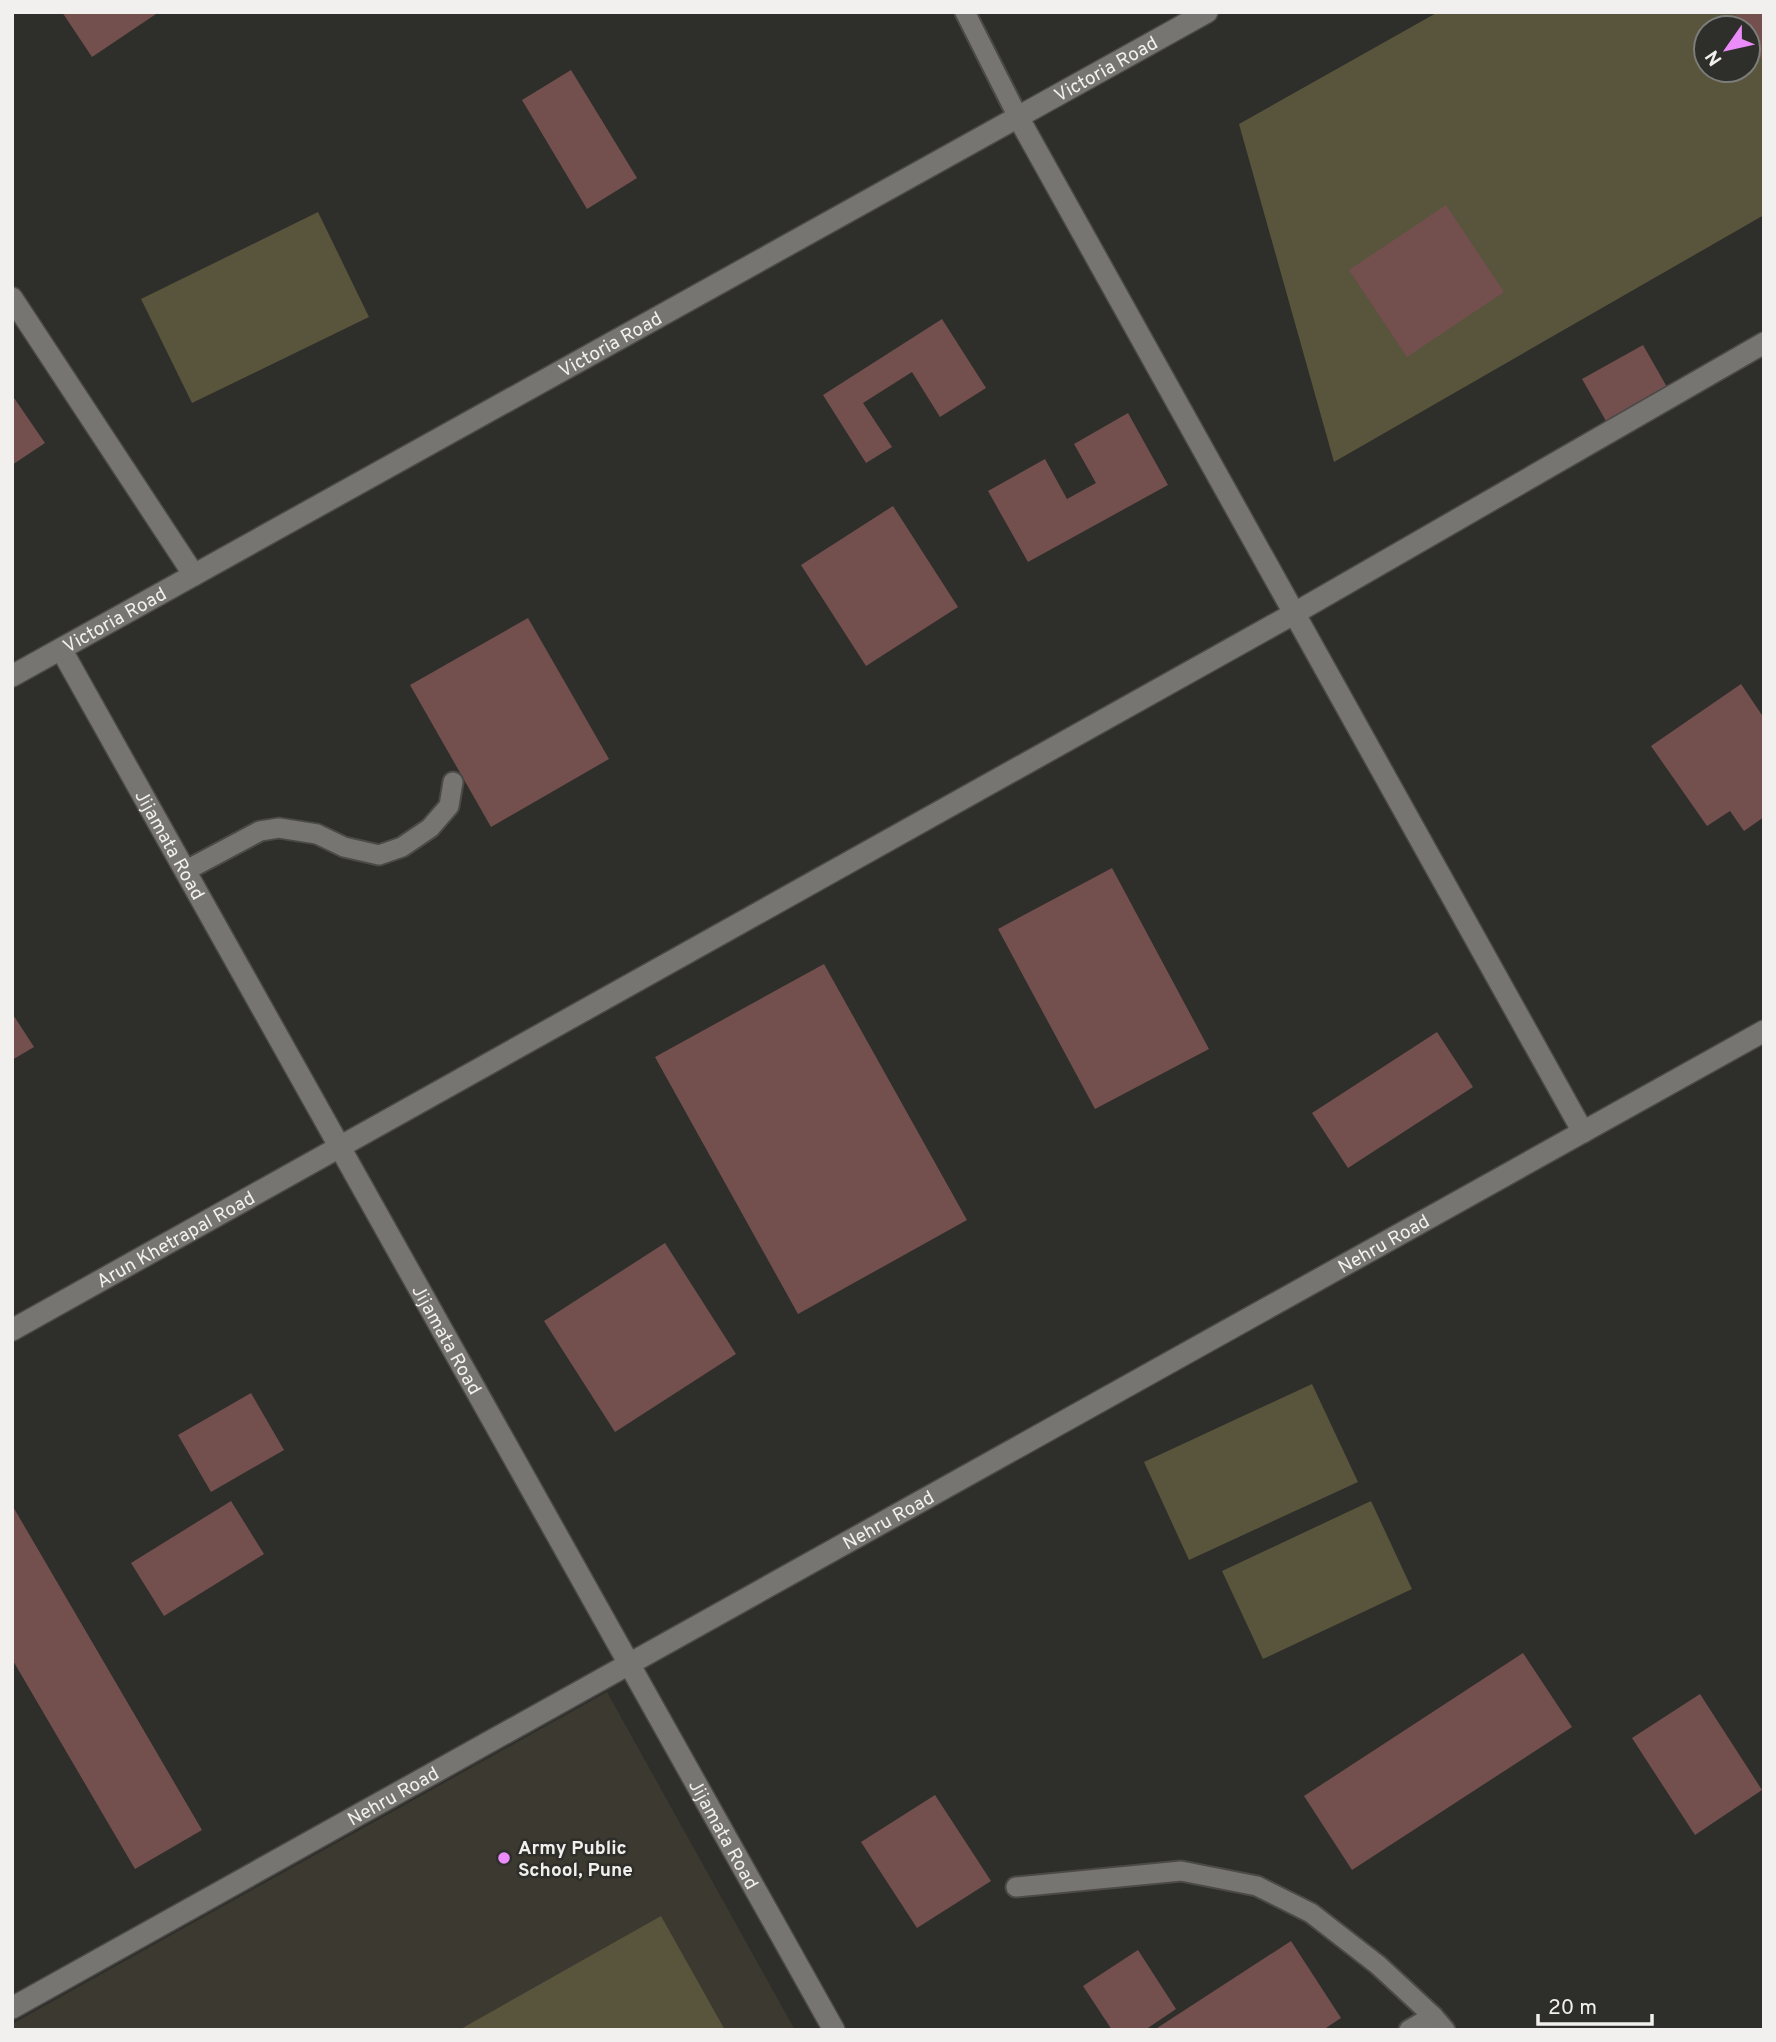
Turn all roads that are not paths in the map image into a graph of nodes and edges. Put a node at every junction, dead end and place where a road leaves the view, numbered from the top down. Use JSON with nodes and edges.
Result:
{"nodes":[{"id":1,"x":965,"y":12,"type":"edge"},
{"id":2,"x":1207,"y":12,"type":"edge"},
{"id":3,"x":1017,"y":117,"type":"junction"},
{"id":4,"x":12,"y":298,"type":"edge"},
{"id":5,"x":1764,"y":343,"type":"edge"},
{"id":6,"x":194,"y":575,"type":"junction"},
{"id":7,"x":1295,"y":613,"type":"junction"},
{"id":8,"x":61,"y":649,"type":"junction"},
{"id":9,"x":12,"y":676,"type":"edge"},
{"id":10,"x":453,"y":782,"type":"dead end"},
{"id":11,"x":185,"y":871,"type":"junction"},
{"id":12,"x":1764,"y":1031,"type":"edge"},
{"id":13,"x":1583,"y":1132,"type":"junction"},
{"id":14,"x":340,"y":1147,"type":"junction"},
{"id":15,"x":12,"y":1330,"type":"edge"},
{"id":16,"x":630,"y":1663,"type":"junction"},
{"id":17,"x":1016,"y":1887,"type":"dead end"},
{"id":18,"x":12,"y":2008,"type":"edge"},
{"id":19,"x":1439,"y":2023,"type":"edge"},
{"id":20,"x":834,"y":2030,"type":"edge"},
{"id":21,"x":1409,"y":2030,"type":"edge"}],
"edges":[{"from":1,"to":3,"type":"lane"},
{"from":2,"to":3,"type":"street","name":"Victoria Road"},
{"from":3,"to":6,"type":"street","name":"Victoria Road"},
{"from":3,"to":7,"type":"street"},
{"from":4,"to":6,"type":"street"},
{"from":5,"to":7,"type":"street","name":"Arun Khetrapal Road"},
{"from":6,"to":8,"type":"street","name":"Victoria Road"},
{"from":7,"to":13,"type":"street"},
{"from":7,"to":14,"type":"street","name":"Arun Khetrapal Road"},
{"from":8,"to":9,"type":"street","name":"Victoria Road"},
{"from":8,"to":11,"type":"street","name":"Jijamata Road"},
{"from":10,"to":11,"type":"lane"},
{"from":11,"to":14,"type":"street","name":"Jijamata Road"},
{"from":12,"to":13,"type":"street","name":"Nehru Road"},
{"from":13,"to":16,"type":"street","name":"Nehru Road"},
{"from":14,"to":15,"type":"street","name":"Arun Khetrapal Road"},
{"from":14,"to":16,"type":"street","name":"Jijamata Road"},
{"from":16,"to":18,"type":"street","name":"Nehru Road"},
{"from":16,"to":20,"type":"street","name":"Jijamata Road"},
{"from":17,"to":19,"type":"lane"},
{"from":19,"to":21,"type":"lane"}]}
